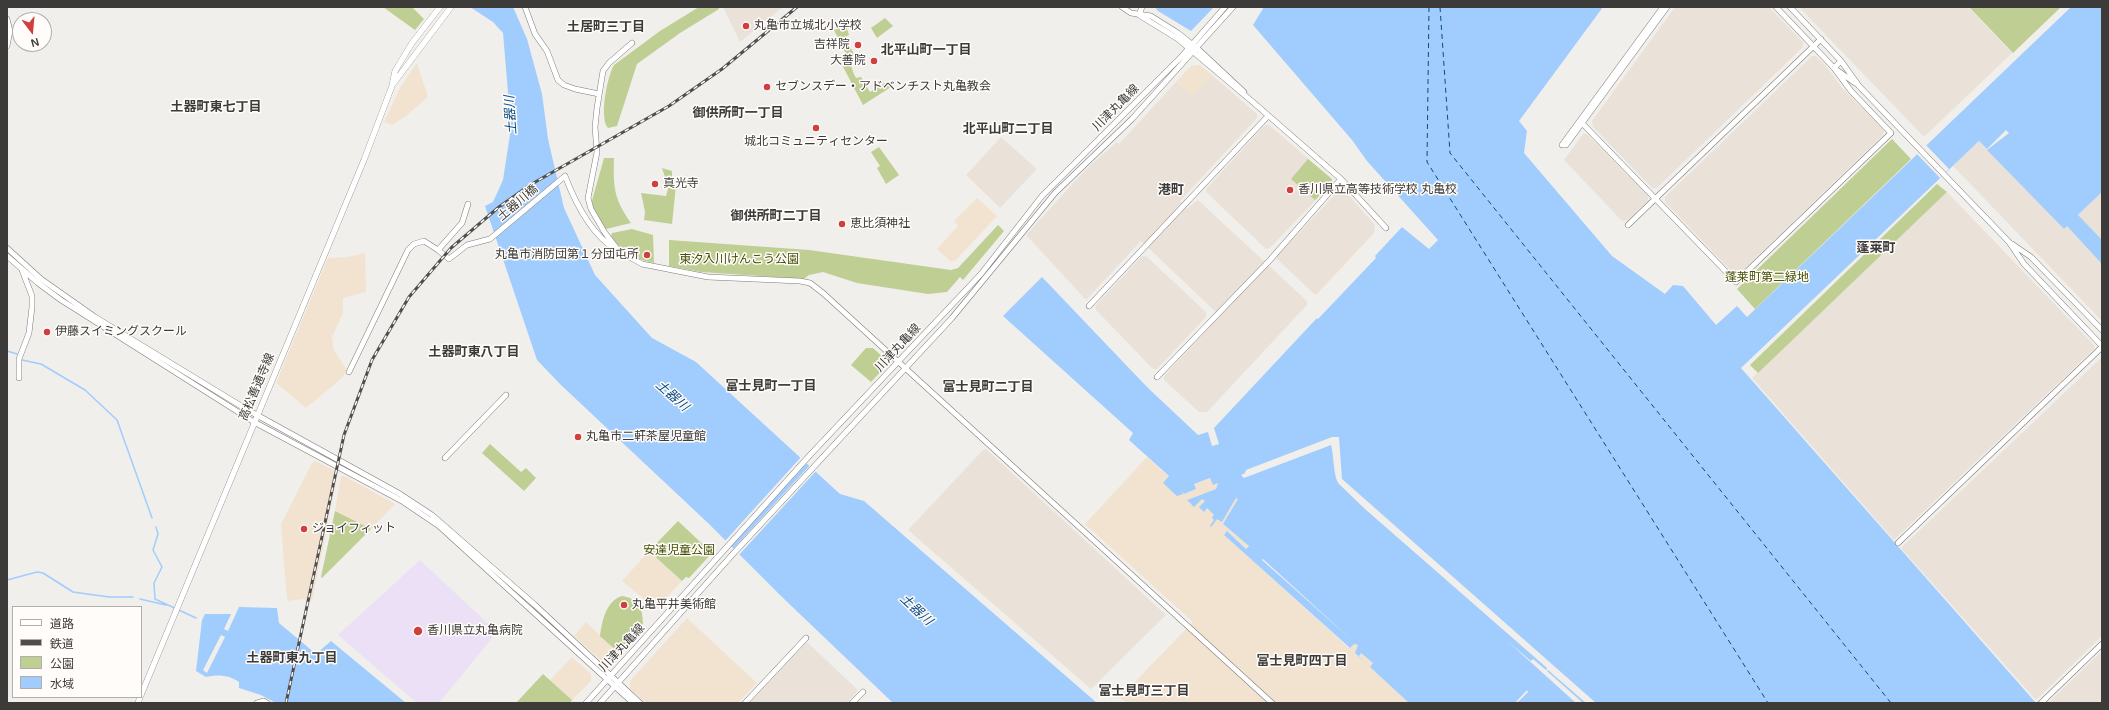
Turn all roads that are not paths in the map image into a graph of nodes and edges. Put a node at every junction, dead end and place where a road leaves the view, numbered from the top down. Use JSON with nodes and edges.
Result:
{"nodes":[{"id":1,"x":440,"y":7,"type":"edge"},
{"id":2,"x":451,"y":7,"type":"edge"},
{"id":3,"x":525,"y":7,"type":"edge"},
{"id":4,"x":1122,"y":7,"type":"edge"},
{"id":5,"x":1142,"y":7,"type":"edge"},
{"id":6,"x":1225,"y":7,"type":"edge"},
{"id":7,"x":1233,"y":7,"type":"edge"},
{"id":8,"x":1663,"y":7,"type":"edge"},
{"id":9,"x":1668,"y":7,"type":"edge"},
{"id":10,"x":1776,"y":7,"type":"edge"},
{"id":11,"x":1790,"y":7,"type":"edge"},
{"id":12,"x":1139,"y":15,"type":"junction"},
{"id":13,"x":7,"y":19,"type":"edge"},
{"id":14,"x":1821,"y":39,"type":"junction"},
{"id":15,"x":632,"y":43,"type":"dead end"},
{"id":16,"x":7,"y":46,"type":"edge"},
{"id":17,"x":1191,"y":46,"type":"junction"},
{"id":18,"x":1813,"y":46,"type":"junction"},
{"id":19,"x":1196,"y":51,"type":"junction"},
{"id":20,"x":1841,"y":61,"type":"junction"},
{"id":21,"x":1834,"y":68,"type":"junction"},
{"id":22,"x":392,"y":86,"type":"junction"},
{"id":23,"x":1859,"y":86,"type":"junction"},
{"id":24,"x":599,"y":94,"type":"junction"},
{"id":25,"x":1268,"y":116,"type":"junction"},
{"id":26,"x":1581,"y":123,"type":"junction"},
{"id":27,"x":1341,"y":179,"type":"junction"},
{"id":28,"x":1655,"y":198,"type":"junction"},
{"id":29,"x":468,"y":204,"type":"dead end"},
{"id":30,"x":1628,"y":225,"type":"dead end"},
{"id":31,"x":1386,"y":228,"type":"dead end"},
{"id":32,"x":2009,"y":242,"type":"junction"},
{"id":33,"x":7,"y":248,"type":"edge"},
{"id":34,"x":438,"y":250,"type":"junction"},
{"id":35,"x":619,"y":251,"type":"junction"},
{"id":36,"x":7,"y":256,"type":"edge"},
{"id":37,"x":23,"y":267,"type":"junction"},
{"id":38,"x":1089,"y":306,"type":"dead end"},
{"id":39,"x":2102,"y":330,"type":"edge"},
{"id":40,"x":2102,"y":347,"type":"edge"},
{"id":41,"x":899,"y":363,"type":"junction"},
{"id":42,"x":905,"y":369,"type":"junction"},
{"id":43,"x":349,"y":372,"type":"dead end"},
{"id":44,"x":1157,"y":377,"type":"dead end"},
{"id":45,"x":19,"y":378,"type":"dead end"},
{"id":46,"x":506,"y":395,"type":"dead end"},
{"id":47,"x":257,"y":416,"type":"junction"},
{"id":48,"x":254,"y":422,"type":"junction"},
{"id":49,"x":445,"y":458,"type":"dead end"},
{"id":50,"x":1898,"y":543,"type":"dead end"},
{"id":51,"x":806,"y":638,"type":"dead end"},
{"id":52,"x":2102,"y":644,"type":"edge"},
{"id":53,"x":611,"y":675,"type":"junction"},
{"id":54,"x":606,"y":680,"type":"junction"},
{"id":55,"x":619,"y":682,"type":"junction"},
{"id":56,"x":614,"y":687,"type":"junction"},
{"id":57,"x":863,"y":692,"type":"dead end"},
{"id":58,"x":142,"y":694,"type":"edge"},
{"id":59,"x":257,"y":703,"type":"edge"},
{"id":60,"x":267,"y":703,"type":"edge"},
{"id":61,"x":586,"y":703,"type":"edge"},
{"id":62,"x":600,"y":703,"type":"edge"},
{"id":63,"x":633,"y":703,"type":"edge"},
{"id":64,"x":640,"y":703,"type":"edge"},
{"id":65,"x":745,"y":703,"type":"edge"},
{"id":66,"x":852,"y":703,"type":"edge"},
{"id":67,"x":1272,"y":703,"type":"edge"},
{"id":68,"x":2040,"y":703,"type":"edge"}],
"edges":[{"from":1,"to":22,"type":"main road","name":"高松善通寺線"},
{"from":2,"to":22,"type":"main road","name":"高松善通寺線"},
{"from":3,"to":24,"type":"street"},
{"from":4,"to":12,"type":"street"},
{"from":5,"to":12,"type":"street"},
{"from":6,"to":17,"type":"street","name":"川津丸亀線"},
{"from":7,"to":19,"type":"street","name":"川津丸亀線"},
{"from":8,"to":26,"type":"street"},
{"from":9,"to":26,"type":"street"},
{"from":10,"to":18,"type":"street"},
{"from":11,"to":14,"type":"street"},
{"from":12,"to":17,"type":"street"},
{"from":13,"to":16,"type":"street"},
{"from":14,"to":18,"type":"street"},
{"from":14,"to":20,"type":"street"},
{"from":15,"to":24,"type":"street"},
{"from":17,"to":19,"type":"street"},
{"from":17,"to":41,"type":"street","name":"川津丸亀線"},
{"from":18,"to":21,"type":"street"},
{"from":18,"to":28,"type":"street"},
{"from":19,"to":25,"type":"street"},
{"from":19,"to":42,"type":"street","name":"川津丸亀線"},
{"from":20,"to":21,"type":"street"},
{"from":20,"to":23,"type":"street"},
{"from":21,"to":23,"type":"street"},
{"from":21,"to":28,"type":"street"},
{"from":22,"to":47,"type":"main road","name":"高松善通寺線"},
{"from":23,"to":32,"type":"street"},
{"from":24,"to":35,"type":"street"},
{"from":25,"to":27,"type":"street"},
{"from":25,"to":38,"type":"street"},
{"from":26,"to":28,"type":"street"},
{"from":27,"to":31,"type":"street"},
{"from":27,"to":44,"type":"street"},
{"from":28,"to":30,"type":"street"},
{"from":29,"to":34,"type":"street"},
{"from":32,"to":39,"type":"street"},
{"from":32,"to":40,"type":"street"},
{"from":33,"to":37,"type":"street"},
{"from":34,"to":35,"type":"street","name":"土器川橋"},
{"from":34,"to":43,"type":"street"},
{"from":35,"to":41,"type":"street"},
{"from":36,"to":37,"type":"street"},
{"from":37,"to":45,"type":"street"},
{"from":37,"to":47,"type":"street"},
{"from":37,"to":48,"type":"street"},
{"from":40,"to":50,"type":"street"},
{"from":41,"to":42,"type":"street"},
{"from":41,"to":53,"type":"street","name":"川津丸亀線"},
{"from":42,"to":55,"type":"street","name":"川津丸亀線"},
{"from":42,"to":67,"type":"street"},
{"from":46,"to":49,"type":"street"},
{"from":47,"to":48,"type":"main road","name":"高松善通寺線"},
{"from":47,"to":53,"type":"street"},
{"from":48,"to":54,"type":"street"},
{"from":48,"to":58,"type":"main road","name":"高松善通寺線"},
{"from":51,"to":65,"type":"street"},
{"from":52,"to":68,"type":"street"},
{"from":53,"to":54,"type":"street","name":"川津丸亀線"},
{"from":53,"to":55,"type":"street"},
{"from":54,"to":56,"type":"street"},
{"from":54,"to":61,"type":"street","name":"川津丸亀線"},
{"from":55,"to":56,"type":"street","name":"川津丸亀線"},
{"from":55,"to":64,"type":"street"},
{"from":56,"to":62,"type":"street","name":"川津丸亀線"},
{"from":56,"to":63,"type":"street"},
{"from":57,"to":66,"type":"street"},
{"from":59,"to":60,"type":"street"}]}
